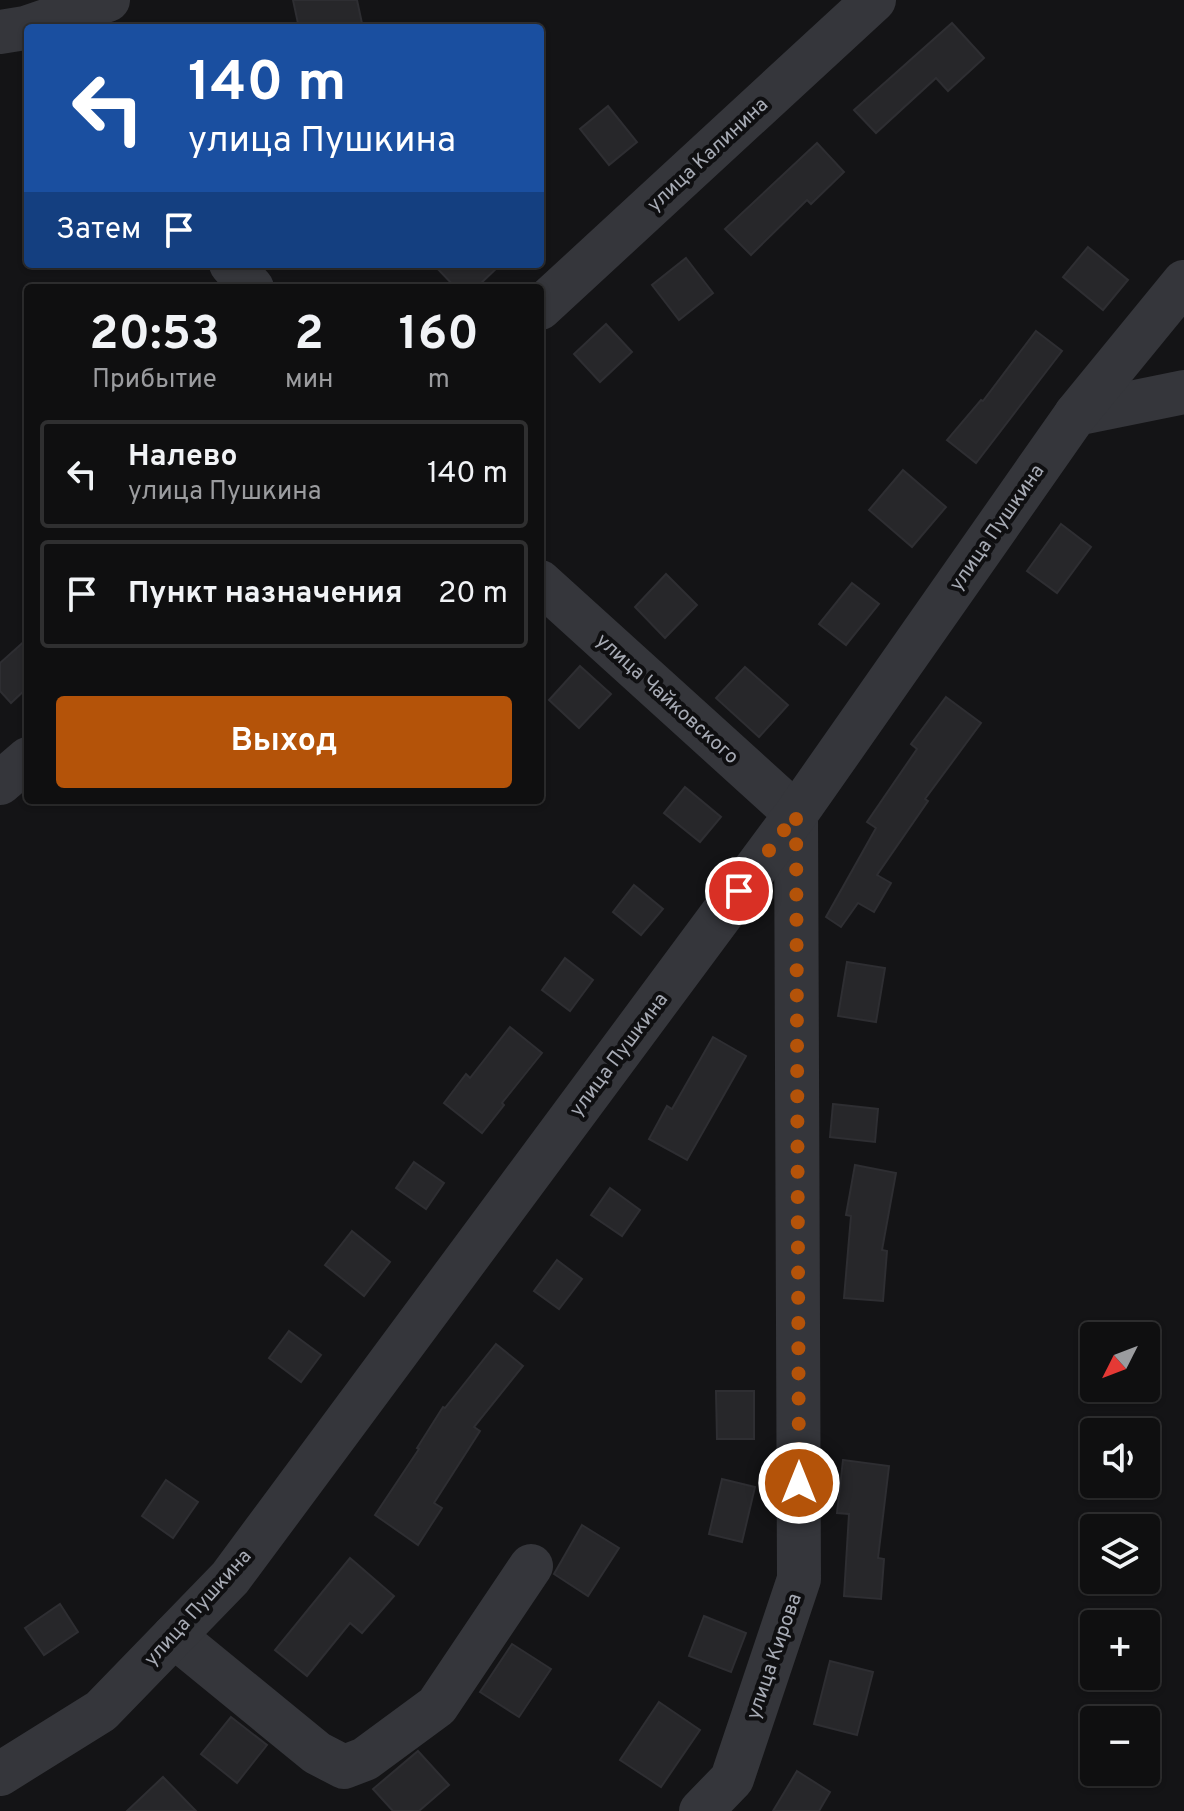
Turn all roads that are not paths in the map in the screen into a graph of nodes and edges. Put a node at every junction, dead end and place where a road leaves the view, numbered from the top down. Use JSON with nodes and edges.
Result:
{"nodes":[{"id":1,"x":108,"y":0,"type":"edge"},
{"id":2,"x":874,"y":0,"type":"edge"},
{"id":3,"x":38,"y":24,"type":"edge"},
{"id":4,"x":234,"y":268,"type":"edge"},
{"id":5,"x":1184,"y":282,"type":"edge"},
{"id":6,"x":248,"y":284,"type":"edge"},
{"id":7,"x":544,"y":304,"type":"edge"},
{"id":8,"x":1184,"y":392,"type":"edge"},
{"id":9,"x":1076,"y":414,"type":"junction"},
{"id":10,"x":544,"y":586,"type":"edge"},
{"id":11,"x":24,"y":762,"type":"edge"},
{"id":12,"x":0,"y":783,"type":"edge"},
{"id":13,"x":796,"y":814,"type":"junction"},
{"id":14,"x":531,"y":1566,"type":"dead end"},
{"id":15,"x":174,"y":1636,"type":"junction"},
{"id":16,"x":0,"y":1774,"type":"edge"},
{"id":17,"x":701,"y":1811,"type":"edge"}],
"edges":[{"from":1,"to":3,"type":"street"},
{"from":2,"to":7,"type":"street","name":"улица Калинина"},
{"from":4,"to":6,"type":"street"},
{"from":5,"to":9,"type":"street","name":"улица Пушкина"},
{"from":8,"to":9,"type":"street"},
{"from":9,"to":13,"type":"street","name":"улица Пушкина"},
{"from":10,"to":13,"type":"street","name":"улица Чайковского"},
{"from":11,"to":12,"type":"street"},
{"from":13,"to":15,"type":"street","name":"улица Пушкина"},
{"from":13,"to":17,"type":"street","name":"улица Кирова"},
{"from":14,"to":15,"type":"street"},
{"from":15,"to":16,"type":"street","name":"улица Пушкина"}]}
